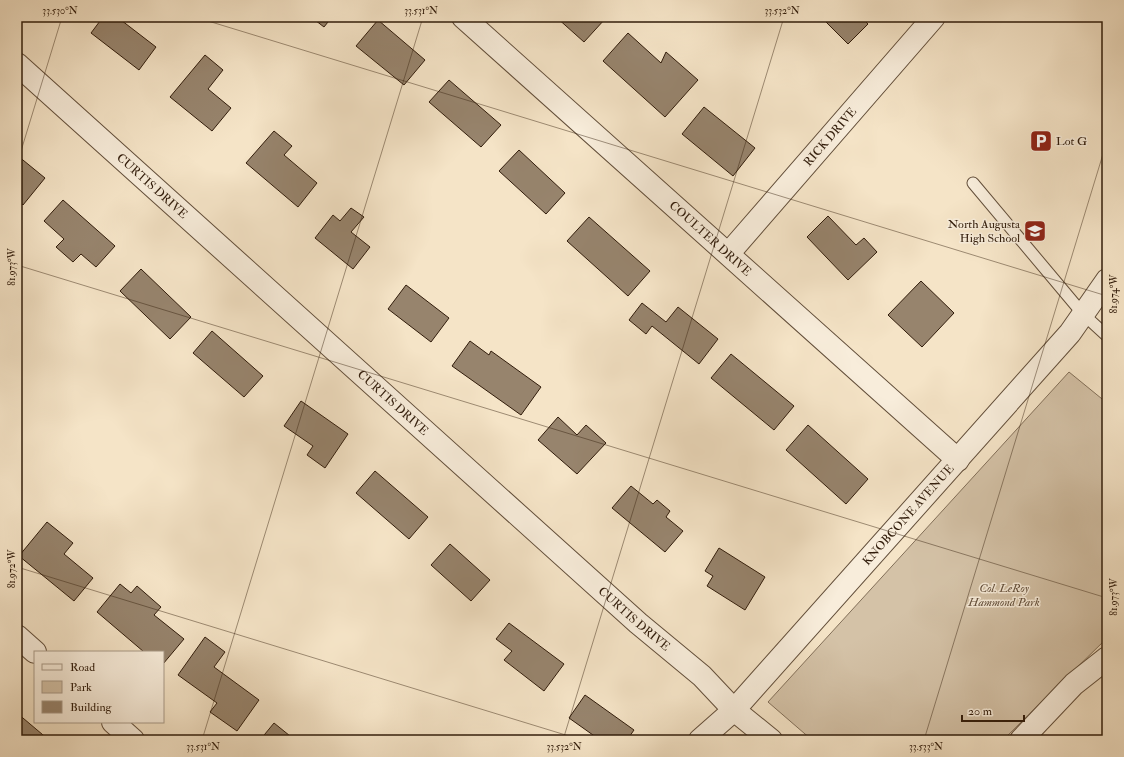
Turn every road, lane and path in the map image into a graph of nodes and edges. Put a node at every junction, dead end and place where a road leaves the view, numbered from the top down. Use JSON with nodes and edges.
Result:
{"nodes":[{"id":1,"x":463,"y":17,"type":"edge"},
{"id":2,"x":933,"y":18,"type":"edge"},
{"id":3,"x":17,"y":64,"type":"edge"},
{"id":4,"x":973,"y":183,"type":"dead end"},
{"id":5,"x":729,"y":253,"type":"junction"},
{"id":6,"x":1107,"y":280,"type":"edge"},
{"id":7,"x":1083,"y":314,"type":"junction"},
{"id":8,"x":1107,"y":336,"type":"edge"},
{"id":9,"x":958,"y":460,"type":"junction"},
{"id":10,"x":17,"y":636,"type":"edge"},
{"id":11,"x":34,"y":651,"type":"edge"},
{"id":12,"x":1107,"y":658,"type":"edge"},
{"id":13,"x":734,"y":710,"type":"junction"},
{"id":14,"x":114,"y":723,"type":"edge"},
{"id":15,"x":133,"y":740,"type":"edge"},
{"id":16,"x":700,"y":740,"type":"edge"},
{"id":17,"x":771,"y":740,"type":"edge"},
{"id":18,"x":1021,"y":740,"type":"edge"}],
"edges":[{"from":1,"to":5,"type":"street","name":"COULTER DRIVE"},
{"from":2,"to":5,"type":"street","name":"RICK DRIVE"},
{"from":3,"to":13,"type":"street","name":"CURTIS DRIVE"},
{"from":4,"to":7,"type":"lane"},
{"from":5,"to":9,"type":"street","name":"COULTER DRIVE"},
{"from":6,"to":7,"type":"street","name":"KNOBCONE AVENUE"},
{"from":7,"to":8,"type":"lane"},
{"from":7,"to":9,"type":"street","name":"KNOBCONE AVENUE"},
{"from":9,"to":13,"type":"street","name":"KNOBCONE AVENUE"},
{"from":10,"to":11,"type":"street"},
{"from":12,"to":18,"type":"street"},
{"from":13,"to":16,"type":"street","name":"KNOBCONE AVENUE"},
{"from":13,"to":17,"type":"street","name":"CURTIS DRIVE"},
{"from":14,"to":15,"type":"street"}]}
